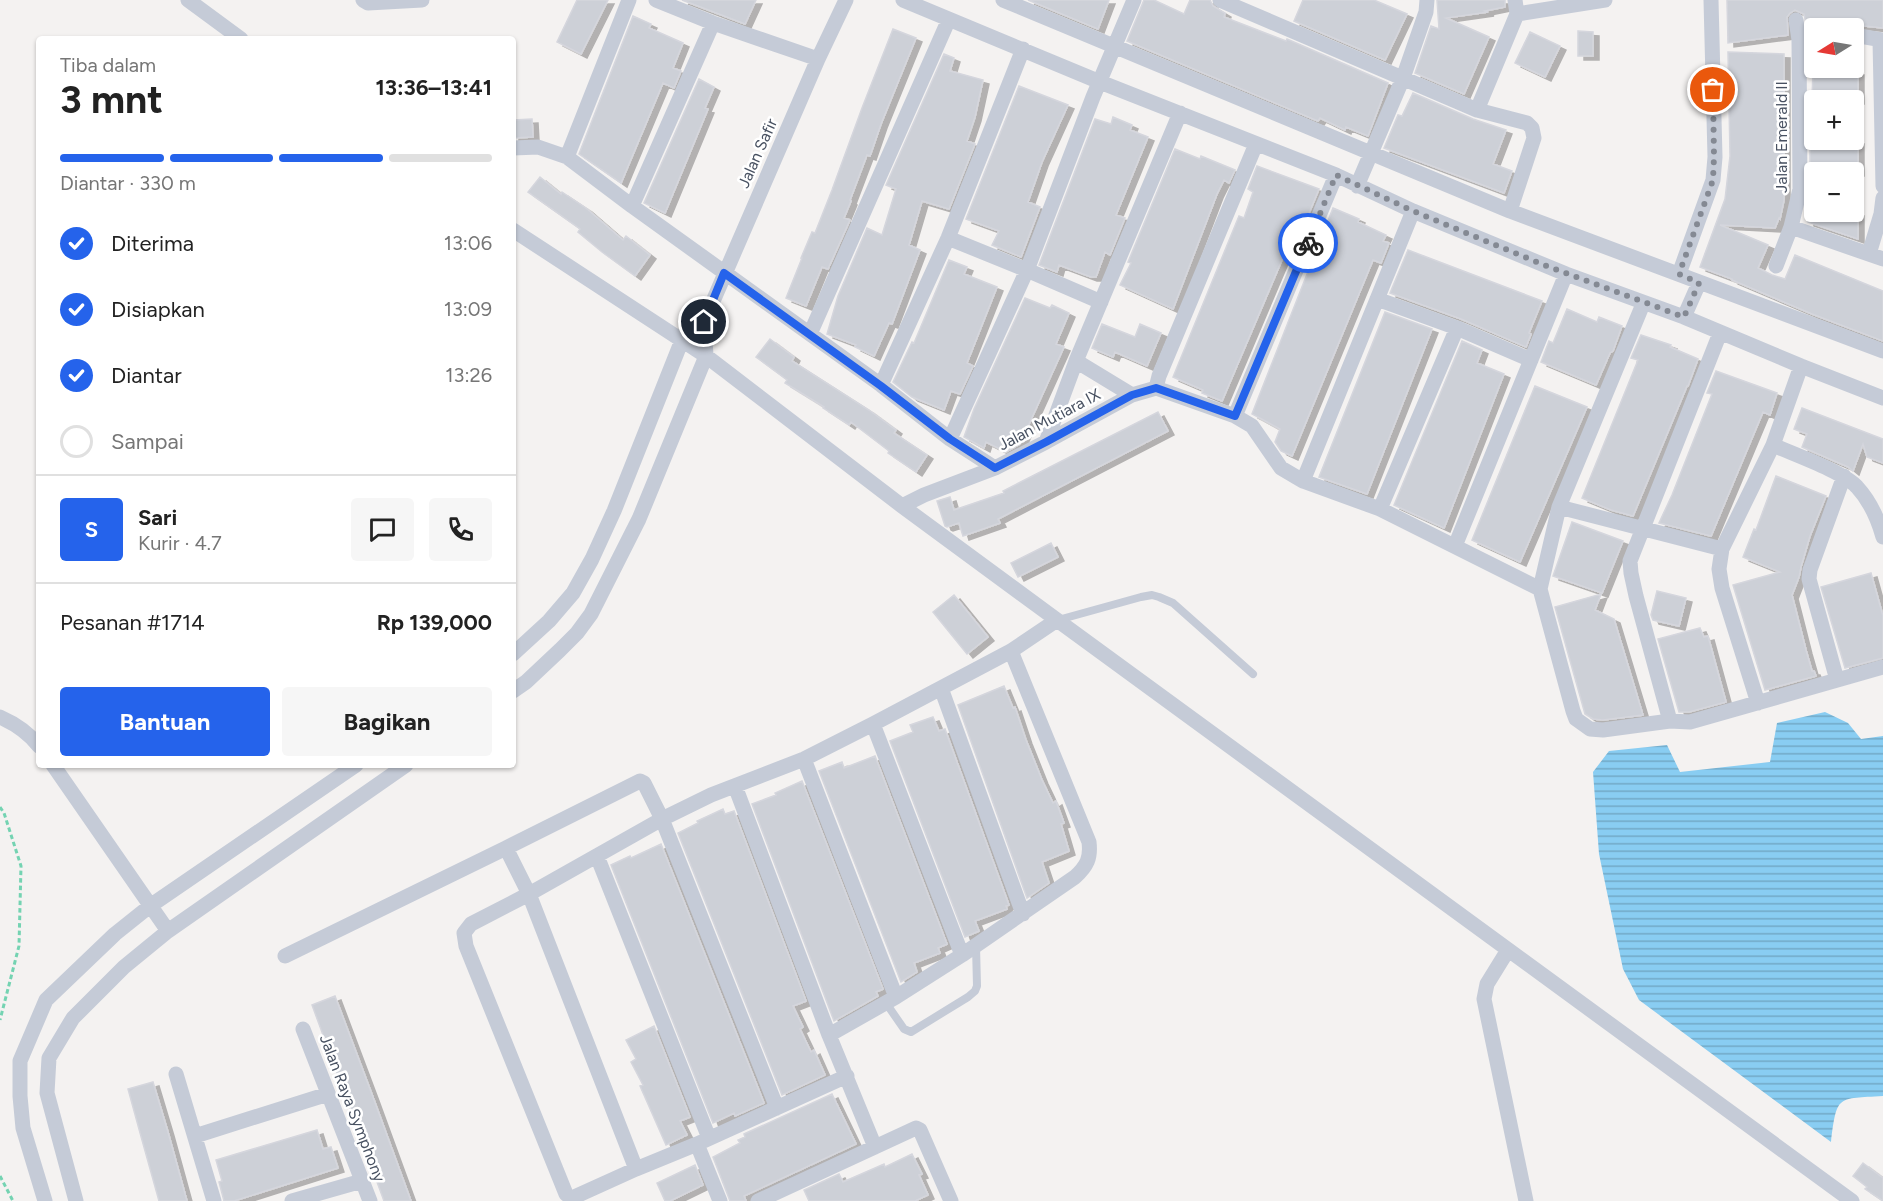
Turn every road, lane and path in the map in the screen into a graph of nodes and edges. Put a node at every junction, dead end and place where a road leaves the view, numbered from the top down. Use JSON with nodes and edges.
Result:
{"nodes":[{"id":1,"x":188,"y":0,"type":"edge"},
{"id":2,"x":422,"y":0,"type":"edge"},
{"id":3,"x":628,"y":0,"type":"edge"},
{"id":4,"x":656,"y":0,"type":"edge"},
{"id":5,"x":846,"y":0,"type":"edge"},
{"id":6,"x":903,"y":0,"type":"edge"},
{"id":7,"x":1003,"y":0,"type":"edge"},
{"id":8,"x":1134,"y":0,"type":"edge"},
{"id":9,"x":1220,"y":0,"type":"edge"},
{"id":10,"x":1427,"y":0,"type":"edge"},
{"id":11,"x":1605,"y":0,"type":"edge"},
{"id":12,"x":1711,"y":0,"type":"edge"},
{"id":13,"x":363,"y":1,"type":"edge"},
{"id":14,"x":1516,"y":7,"type":"edge"},
{"id":15,"x":949,"y":19,"type":"junction"},
{"id":16,"x":1796,"y":20,"type":"dead end"},
{"id":17,"x":713,"y":23,"type":"junction"},
{"id":18,"x":238,"y":36,"type":"edge"},
{"id":19,"x":1864,"y":37,"type":"edge"},
{"id":20,"x":1799,"y":40,"type":"junction"},
{"id":21,"x":1804,"y":40,"type":"edge"},
{"id":22,"x":1882,"y":40,"type":"edge"},
{"id":23,"x":1115,"y":46,"type":"junction"},
{"id":24,"x":1023,"y":49,"type":"junction"},
{"id":25,"x":818,"y":59,"type":"junction"},
{"id":26,"x":1403,"y":78,"type":"junction"},
{"id":27,"x":1100,"y":82,"type":"junction"},
{"id":28,"x":1477,"y":110,"type":"junction"},
{"id":29,"x":1180,"y":113,"type":"junction"},
{"id":30,"x":1256,"y":144,"type":"junction"},
{"id":31,"x":516,"y":148,"type":"edge"},
{"id":32,"x":1371,"y":153,"type":"junction"},
{"id":33,"x":567,"y":157,"type":"junction"},
{"id":34,"x":1336,"y":175,"type":"junction"},
{"id":35,"x":1357,"y":186,"type":"junction"},
{"id":36,"x":1883,"y":186,"type":"edge"},
{"id":37,"x":1883,"y":198,"type":"edge"},
{"id":38,"x":632,"y":206,"type":"junction"},
{"id":39,"x":1413,"y":211,"type":"junction"},
{"id":40,"x":1510,"y":211,"type":"junction"},
{"id":41,"x":1791,"y":228,"type":"junction"},
{"id":42,"x":516,"y":232,"type":"edge"},
{"id":43,"x":948,"y":238,"type":"junction"},
{"id":44,"x":1876,"y":256,"type":"edge"},
{"id":45,"x":1776,"y":266,"type":"dead end"},
{"id":46,"x":1027,"y":270,"type":"junction"},
{"id":47,"x":724,"y":273,"type":"junction"},
{"id":48,"x":1566,"y":274,"type":"junction"},
{"id":49,"x":1679,"y":274,"type":"junction"},
{"id":50,"x":1699,"y":283,"type":"junction"},
{"id":51,"x":1377,"y":299,"type":"junction"},
{"id":52,"x":1101,"y":302,"type":"junction"},
{"id":53,"x":1643,"y":303,"type":"junction"},
{"id":54,"x":1684,"y":317,"type":"junction"},
{"id":55,"x":704,"y":322,"type":"junction"},
{"id":56,"x":1456,"y":328,"type":"junction"},
{"id":57,"x":1720,"y":333,"type":"junction"},
{"id":58,"x":810,"y":334,"type":"junction"},
{"id":59,"x":682,"y":340,"type":"junction"},
{"id":60,"x":1883,"y":351,"type":"edge"},
{"id":61,"x":706,"y":356,"type":"junction"},
{"id":62,"x":1531,"y":360,"type":"junction"},
{"id":63,"x":1076,"y":361,"type":"junction"},
{"id":64,"x":1801,"y":366,"type":"junction"},
{"id":65,"x":881,"y":386,"type":"junction"},
{"id":66,"x":1156,"y":388,"type":"junction"},
{"id":67,"x":1132,"y":395,"type":"junction"},
{"id":68,"x":1883,"y":398,"type":"edge"},
{"id":69,"x":1235,"y":416,"type":"junction"},
{"id":70,"x":950,"y":439,"type":"junction"},
{"id":71,"x":1046,"y":442,"type":"junction"},
{"id":72,"x":1773,"y":445,"type":"junction"},
{"id":73,"x":995,"y":468,"type":"junction"},
{"id":74,"x":1844,"y":476,"type":"junction"},
{"id":75,"x":1303,"y":481,"type":"junction"},
{"id":76,"x":903,"y":506,"type":"junction"},
{"id":77,"x":1559,"y":507,"type":"junction"},
{"id":78,"x":1380,"y":509,"type":"junction"},
{"id":79,"x":1644,"y":527,"type":"junction"},
{"id":80,"x":1883,"y":537,"type":"edge"},
{"id":81,"x":1455,"y":546,"type":"junction"},
{"id":82,"x":1722,"y":549,"type":"junction"},
{"id":83,"x":1540,"y":589,"type":"junction"},
{"id":84,"x":1057,"y":620,"type":"junction"},
{"id":85,"x":516,"y":651,"type":"edge"},
{"id":86,"x":1011,"y":651,"type":"junction"},
{"id":87,"x":1883,"y":667,"type":"edge"},
{"id":88,"x":1253,"y":674,"type":"dead end"},
{"id":89,"x":1837,"y":680,"type":"junction"},
{"id":90,"x":941,"y":688,"type":"junction"},
{"id":91,"x":516,"y":689,"type":"edge"},
{"id":92,"x":1758,"y":703,"type":"junction"},
{"id":93,"x":0,"y":717,"type":"edge"},
{"id":94,"x":1670,"y":721,"type":"junction"},
{"id":95,"x":873,"y":724,"type":"junction"},
{"id":96,"x":36,"y":742,"type":"edge"},
{"id":97,"x":804,"y":759,"type":"junction"},
{"id":98,"x":54,"y":768,"type":"edge"},
{"id":99,"x":352,"y":768,"type":"edge"},
{"id":100,"x":402,"y":768,"type":"edge"},
{"id":101,"x":735,"y":786,"type":"junction"},
{"id":102,"x":0,"y":807,"type":"edge"},
{"id":103,"x":662,"y":819,"type":"junction"},
{"id":104,"x":506,"y":848,"type":"junction"},
{"id":105,"x":597,"y":856,"type":"junction"},
{"id":106,"x":529,"y":894,"type":"junction"},
{"id":107,"x":150,"y":906,"type":"junction"},
{"id":108,"x":1023,"y":914,"type":"junction"},
{"id":109,"x":168,"y":931,"type":"junction"},
{"id":110,"x":976,"y":946,"type":"junction"},
{"id":111,"x":1508,"y":950,"type":"junction"},
{"id":112,"x":962,"y":955,"type":"junction"},
{"id":113,"x":285,"y":956,"type":"dead end"},
{"id":114,"x":891,"y":1000,"type":"junction"},
{"id":115,"x":0,"y":1020,"type":"edge"},
{"id":116,"x":303,"y":1029,"type":"dead end"},
{"id":117,"x":829,"y":1035,"type":"junction"},
{"id":118,"x":176,"y":1074,"type":"dead end"},
{"id":119,"x":847,"y":1076,"type":"junction"},
{"id":120,"x":328,"y":1094,"type":"junction"},
{"id":121,"x":777,"y":1108,"type":"junction"},
{"id":122,"x":195,"y":1136,"type":"junction"},
{"id":123,"x":703,"y":1141,"type":"junction"},
{"id":124,"x":875,"y":1147,"type":"junction"},
{"id":125,"x":636,"y":1169,"type":"junction"},
{"id":126,"x":0,"y":1176,"type":"edge"},
{"id":127,"x":362,"y":1181,"type":"junction"},
{"id":128,"x":946,"y":1199,"type":"edge"},
{"id":129,"x":13,"y":1201,"type":"edge"},
{"id":130,"x":45,"y":1201,"type":"edge"},
{"id":131,"x":76,"y":1201,"type":"edge"},
{"id":132,"x":214,"y":1201,"type":"edge"},
{"id":133,"x":292,"y":1201,"type":"edge"},
{"id":134,"x":370,"y":1201,"type":"edge"},
{"id":135,"x":720,"y":1201,"type":"edge"},
{"id":136,"x":758,"y":1201,"type":"edge"},
{"id":137,"x":1526,"y":1201,"type":"edge"},
{"id":138,"x":1852,"y":1201,"type":"edge"}],
"edges":[{"from":1,"to":18,"type":"street"},
{"from":2,"to":13,"type":"street"},
{"from":3,"to":33,"type":"street"},
{"from":4,"to":17,"type":"street"},
{"from":5,"to":25,"type":"street","name":"Jalan Safir"},
{"from":6,"to":15,"type":"street"},
{"from":7,"to":23,"type":"street"},
{"from":8,"to":23,"type":"street"},
{"from":9,"to":26,"type":"street"},
{"from":10,"to":26,"type":"street"},
{"from":11,"to":14,"type":"street"},
{"from":12,"to":49,"type":"street"},
{"from":14,"to":28,"type":"street"},
{"from":15,"to":24,"type":"street"},
{"from":15,"to":58,"type":"street"},
{"from":16,"to":20,"type":"street","name":"Jalan Emerald II"},
{"from":17,"to":25,"type":"street"},
{"from":17,"to":38,"type":"street"},
{"from":19,"to":22,"type":"street"},
{"from":20,"to":21,"type":"street"},
{"from":20,"to":41,"type":"street","name":"Jalan Emerald II"},
{"from":22,"to":36,"type":"street"},
{"from":23,"to":27,"type":"street"},
{"from":23,"to":32,"type":"street"},
{"from":24,"to":27,"type":"street"},
{"from":24,"to":43,"type":"street"},
{"from":25,"to":47,"type":"street","name":"Jalan Safir"},
{"from":26,"to":28,"type":"street"},
{"from":26,"to":32,"type":"street"},
{"from":27,"to":29,"type":"street"},
{"from":27,"to":46,"type":"street"},
{"from":28,"to":40,"type":"street"},
{"from":29,"to":30,"type":"street"},
{"from":29,"to":52,"type":"street"},
{"from":30,"to":34,"type":"street"},
{"from":30,"to":66,"type":"street"},
{"from":31,"to":33,"type":"street"},
{"from":32,"to":35,"type":"street"},
{"from":32,"to":40,"type":"street"},
{"from":33,"to":38,"type":"street"},
{"from":34,"to":35,"type":"street"},
{"from":34,"to":69,"type":"street"},
{"from":35,"to":39,"type":"street"},
{"from":37,"to":44,"type":"street"},
{"from":38,"to":47,"type":"street"},
{"from":39,"to":48,"type":"street"},
{"from":39,"to":51,"type":"street"},
{"from":40,"to":49,"type":"street"},
{"from":41,"to":44,"type":"street"},
{"from":41,"to":45,"type":"street","name":"Jalan Emerald II"},
{"from":42,"to":59,"type":"street"},
{"from":43,"to":46,"type":"street"},
{"from":43,"to":65,"type":"street"},
{"from":46,"to":52,"type":"street"},
{"from":46,"to":70,"type":"street"},
{"from":47,"to":55,"type":"street","name":"Jalan Safir"},
{"from":47,"to":58,"type":"street"},
{"from":48,"to":53,"type":"street"},
{"from":48,"to":62,"type":"street"},
{"from":49,"to":50,"type":"street"},
{"from":50,"to":54,"type":"street"},
{"from":50,"to":60,"type":"street"},
{"from":51,"to":56,"type":"street"},
{"from":51,"to":75,"type":"street"},
{"from":52,"to":63,"type":"street"},
{"from":53,"to":54,"type":"street"},
{"from":53,"to":77,"type":"street"},
{"from":54,"to":57,"type":"street"},
{"from":55,"to":59,"type":"street"},
{"from":55,"to":61,"type":"street"},
{"from":56,"to":62,"type":"street"},
{"from":56,"to":78,"type":"street"},
{"from":57,"to":64,"type":"street"},
{"from":57,"to":79,"type":"street"},
{"from":58,"to":65,"type":"street"},
{"from":59,"to":61,"type":"street"},
{"from":59,"to":85,"type":"street"},
{"from":61,"to":76,"type":"street"},
{"from":61,"to":91,"type":"street"},
{"from":62,"to":81,"type":"street"},
{"from":63,"to":67,"type":"street"},
{"from":63,"to":71,"type":"street"},
{"from":64,"to":68,"type":"street"},
{"from":64,"to":72,"type":"street"},
{"from":65,"to":70,"type":"street"},
{"from":66,"to":67,"type":"street","name":"Jalan Mutiara IX"},
{"from":66,"to":69,"type":"street"},
{"from":67,"to":71,"type":"street","name":"Jalan Mutiara IX"},
{"from":69,"to":75,"type":"street"},
{"from":70,"to":73,"type":"street"},
{"from":71,"to":73,"type":"street","name":"Jalan Mutiara IX"},
{"from":72,"to":74,"type":"street"},
{"from":72,"to":82,"type":"street"},
{"from":73,"to":76,"type":"street","name":"Jalan Mutiara IX"},
{"from":74,"to":80,"type":"street"},
{"from":74,"to":89,"type":"street"},
{"from":75,"to":78,"type":"street"},
{"from":76,"to":84,"type":"street"},
{"from":77,"to":79,"type":"street"},
{"from":77,"to":83,"type":"street"},
{"from":78,"to":81,"type":"street"},
{"from":79,"to":82,"type":"street"},
{"from":79,"to":94,"type":"street"},
{"from":81,"to":83,"type":"street"},
{"from":82,"to":92,"type":"street"},
{"from":83,"to":94,"type":"street"},
{"from":84,"to":86,"type":"street"},
{"from":84,"to":88,"type":"lane"},
{"from":84,"to":111,"type":"street"},
{"from":86,"to":90,"type":"street"},
{"from":86,"to":108,"type":"street"},
{"from":87,"to":89,"type":"street"},
{"from":89,"to":92,"type":"street"},
{"from":90,"to":95,"type":"street"},
{"from":90,"to":108,"type":"street"},
{"from":92,"to":94,"type":"street"},
{"from":93,"to":96,"type":"street"},
{"from":95,"to":97,"type":"street"},
{"from":95,"to":112,"type":"street"},
{"from":97,"to":101,"type":"street"},
{"from":97,"to":114,"type":"street"},
{"from":98,"to":107,"type":"street"},
{"from":99,"to":107,"type":"street"},
{"from":100,"to":109,"type":"street"},
{"from":101,"to":103,"type":"street"},
{"from":101,"to":117,"type":"street"},
{"from":102,"to":115,"type":"path"},
{"from":103,"to":104,"type":"street"},
{"from":103,"to":105,"type":"street"},
{"from":103,"to":121,"type":"street"},
{"from":104,"to":106,"type":"street"},
{"from":104,"to":113,"type":"street"},
{"from":105,"to":106,"type":"street"},
{"from":105,"to":123,"type":"street"},
{"from":106,"to":125,"type":"street"},
{"from":106,"to":125,"type":"street"},
{"from":107,"to":109,"type":"street"},
{"from":107,"to":130,"type":"street"},
{"from":108,"to":110,"type":"street"},
{"from":109,"to":131,"type":"street"},
{"from":110,"to":112,"type":"street"},
{"from":110,"to":114,"type":"lane"},
{"from":111,"to":137,"type":"street"},
{"from":111,"to":138,"type":"street"},
{"from":112,"to":114,"type":"street"},
{"from":114,"to":117,"type":"street"},
{"from":116,"to":120,"type":"street","name":"Jalan Raya Symphony"},
{"from":117,"to":119,"type":"street"},
{"from":118,"to":122,"type":"street"},
{"from":119,"to":121,"type":"street"},
{"from":119,"to":124,"type":"street"},
{"from":120,"to":122,"type":"street"},
{"from":120,"to":127,"type":"street","name":"Jalan Raya Symphony"},
{"from":121,"to":123,"type":"street"},
{"from":122,"to":132,"type":"street"},
{"from":123,"to":125,"type":"street"},
{"from":123,"to":135,"type":"street"},
{"from":124,"to":128,"type":"street"},
{"from":124,"to":136,"type":"street"},
{"from":126,"to":129,"type":"path"},
{"from":127,"to":133,"type":"street"},
{"from":127,"to":134,"type":"street","name":"Jalan Raya Symphony"}]}
